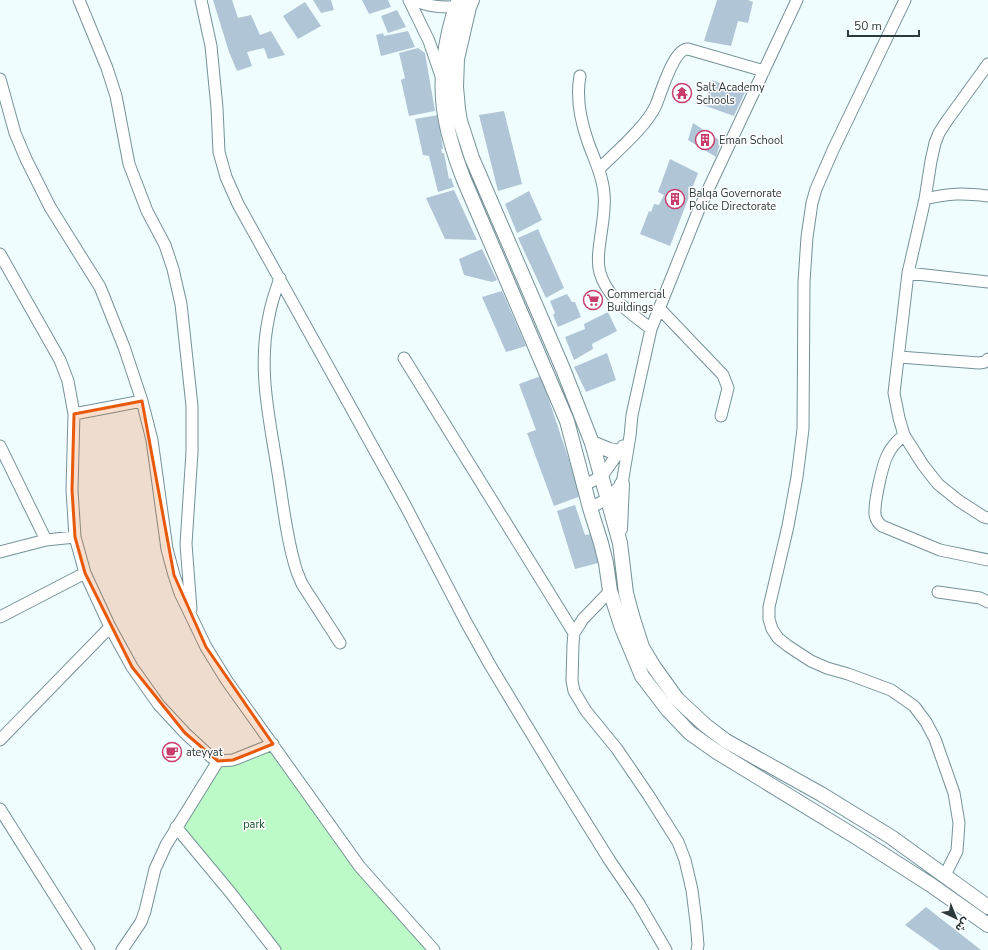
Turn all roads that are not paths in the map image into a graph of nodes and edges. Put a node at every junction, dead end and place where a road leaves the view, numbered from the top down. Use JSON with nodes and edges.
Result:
{"nodes":[{"id":1,"x":79,"y":0,"type":"edge"},
{"id":2,"x":201,"y":0,"type":"edge"},
{"id":3,"x":408,"y":0,"type":"edge"},
{"id":4,"x":415,"y":0,"type":"edge"},
{"id":5,"x":472,"y":0,"type":"edge"},
{"id":6,"x":797,"y":0,"type":"edge"},
{"id":7,"x":905,"y":0,"type":"edge"},
{"id":8,"x":457,"y":4,"type":"edge"},
{"id":9,"x":988,"y":64,"type":"edge"},
{"id":10,"x":764,"y":71,"type":"junction"},
{"id":11,"x":580,"y":76,"type":"dead end"},
{"id":12,"x":0,"y":79,"type":"edge"},
{"id":13,"x":442,"y":80,"type":"junction"},
{"id":14,"x":599,"y":169,"type":"junction"},
{"id":15,"x":988,"y":196,"type":"edge"},
{"id":16,"x":925,"y":199,"type":"junction"},
{"id":17,"x":0,"y":254,"type":"edge"},
{"id":18,"x":908,"y":273,"type":"junction"},
{"id":19,"x":280,"y":278,"type":"junction"},
{"id":20,"x":988,"y":282,"type":"edge"},
{"id":21,"x":659,"y":308,"type":"junction"},
{"id":22,"x":651,"y":329,"type":"junction"},
{"id":23,"x":899,"y":357,"type":"junction"},
{"id":24,"x":404,"y":358,"type":"dead end"},
{"id":25,"x":988,"y":359,"type":"edge"},
{"id":26,"x":142,"y":401,"type":"junction"},
{"id":27,"x":74,"y":414,"type":"junction"},
{"id":28,"x":722,"y":416,"type":"dead end"},
{"id":29,"x":904,"y":434,"type":"junction"},
{"id":30,"x":630,"y":436,"type":"junction"},
{"id":31,"x":592,"y":443,"type":"junction"},
{"id":32,"x":0,"y":446,"type":"edge"},
{"id":33,"x":620,"y":452,"type":"junction"},
{"id":34,"x":602,"y":476,"type":"junction"},
{"id":35,"x":622,"y":484,"type":"junction"},
{"id":36,"x":585,"y":485,"type":"junction"},
{"id":37,"x":608,"y":499,"type":"junction"},
{"id":38,"x":590,"y":508,"type":"junction"},
{"id":39,"x":988,"y":518,"type":"edge"},
{"id":40,"x":75,"y":537,"type":"junction"},
{"id":41,"x":46,"y":540,"type":"junction"},
{"id":42,"x":620,"y":543,"type":"junction"},
{"id":43,"x":0,"y":552,"type":"edge"},
{"id":44,"x":988,"y":560,"type":"edge"},
{"id":45,"x":86,"y":573,"type":"junction"},
{"id":46,"x":610,"y":591,"type":"junction"},
{"id":47,"x":938,"y":592,"type":"dead end"},
{"id":48,"x":988,"y":602,"type":"edge"},
{"id":49,"x":192,"y":615,"type":"junction"},
{"id":50,"x":0,"y":617,"type":"edge"},
{"id":51,"x":110,"y":626,"type":"junction"},
{"id":52,"x":574,"y":633,"type":"junction"},
{"id":53,"x":340,"y":643,"type":"dead end"},
{"id":54,"x":0,"y":740,"type":"edge"},
{"id":55,"x":726,"y":741,"type":"junction"},
{"id":56,"x":273,"y":744,"type":"junction"},
{"id":57,"x":717,"y":752,"type":"junction"},
{"id":58,"x":218,"y":761,"type":"junction"},
{"id":59,"x":0,"y":809,"type":"edge"},
{"id":60,"x":176,"y":827,"type":"junction"},
{"id":61,"x":945,"y":875,"type":"junction"},
{"id":62,"x":988,"y":907,"type":"edge"},
{"id":63,"x":988,"y":925,"type":"edge"},
{"id":64,"x":89,"y":950,"type":"edge"},
{"id":65,"x":122,"y":950,"type":"edge"},
{"id":66,"x":275,"y":950,"type":"edge"},
{"id":67,"x":434,"y":950,"type":"edge"},
{"id":68,"x":666,"y":950,"type":"edge"},
{"id":69,"x":697,"y":950,"type":"edge"}],
"edges":[{"from":1,"to":49,"type":"street"},
{"from":2,"to":19,"type":"street"},
{"from":3,"to":13,"type":"street"},
{"from":4,"to":8,"type":"street"},
{"from":5,"to":31,"type":"main road"},
{"from":6,"to":10,"type":"street"},
{"from":7,"to":61,"type":"street"},
{"from":8,"to":13,"type":"main road"},
{"from":9,"to":16,"type":"street"},
{"from":10,"to":14,"type":"street"},
{"from":10,"to":21,"type":"street"},
{"from":11,"to":14,"type":"street"},
{"from":12,"to":26,"type":"street"},
{"from":13,"to":36,"type":"main road"},
{"from":14,"to":22,"type":"street"},
{"from":15,"to":16,"type":"street"},
{"from":16,"to":18,"type":"street"},
{"from":17,"to":27,"type":"street"},
{"from":18,"to":20,"type":"street"},
{"from":18,"to":23,"type":"street"},
{"from":19,"to":53,"type":"street"},
{"from":19,"to":68,"type":"street"},
{"from":21,"to":22,"type":"street"},
{"from":21,"to":28,"type":"street"},
{"from":22,"to":30,"type":"street"},
{"from":23,"to":25,"type":"street"},
{"from":23,"to":29,"type":"street"},
{"from":24,"to":52,"type":"street"},
{"from":26,"to":27,"type":"street"},
{"from":26,"to":49,"type":"street"},
{"from":27,"to":40,"type":"street"},
{"from":29,"to":39,"type":"street"},
{"from":29,"to":44,"type":"street"},
{"from":30,"to":33,"type":"street"},
{"from":30,"to":35,"type":"street"},
{"from":31,"to":33,"type":"main road"},
{"from":31,"to":34,"type":"main road"},
{"from":32,"to":41,"type":"street"},
{"from":33,"to":34,"type":"street"},
{"from":34,"to":36,"type":"street"},
{"from":34,"to":37,"type":"main road"},
{"from":35,"to":37,"type":"street"},
{"from":35,"to":42,"type":"main road"},
{"from":36,"to":38,"type":"main road"},
{"from":37,"to":38,"type":"street"},
{"from":37,"to":42,"type":"main road"},
{"from":38,"to":46,"type":"main road"},
{"from":40,"to":41,"type":"street"},
{"from":40,"to":45,"type":"street"},
{"from":41,"to":43,"type":"street"},
{"from":42,"to":55,"type":"main road"},
{"from":45,"to":50,"type":"street"},
{"from":45,"to":51,"type":"street"},
{"from":46,"to":52,"type":"street"},
{"from":46,"to":57,"type":"main road"},
{"from":47,"to":48,"type":"street"},
{"from":49,"to":56,"type":"street"},
{"from":51,"to":54,"type":"street"},
{"from":51,"to":58,"type":"street"},
{"from":52,"to":69,"type":"street"},
{"from":55,"to":57,"type":"main road"},
{"from":55,"to":61,"type":"main road"},
{"from":56,"to":58,"type":"street"},
{"from":56,"to":67,"type":"street"},
{"from":57,"to":63,"type":"main road"},
{"from":58,"to":60,"type":"street"},
{"from":59,"to":64,"type":"street"},
{"from":60,"to":65,"type":"street"},
{"from":60,"to":66,"type":"street"},
{"from":61,"to":62,"type":"main road"}]}
